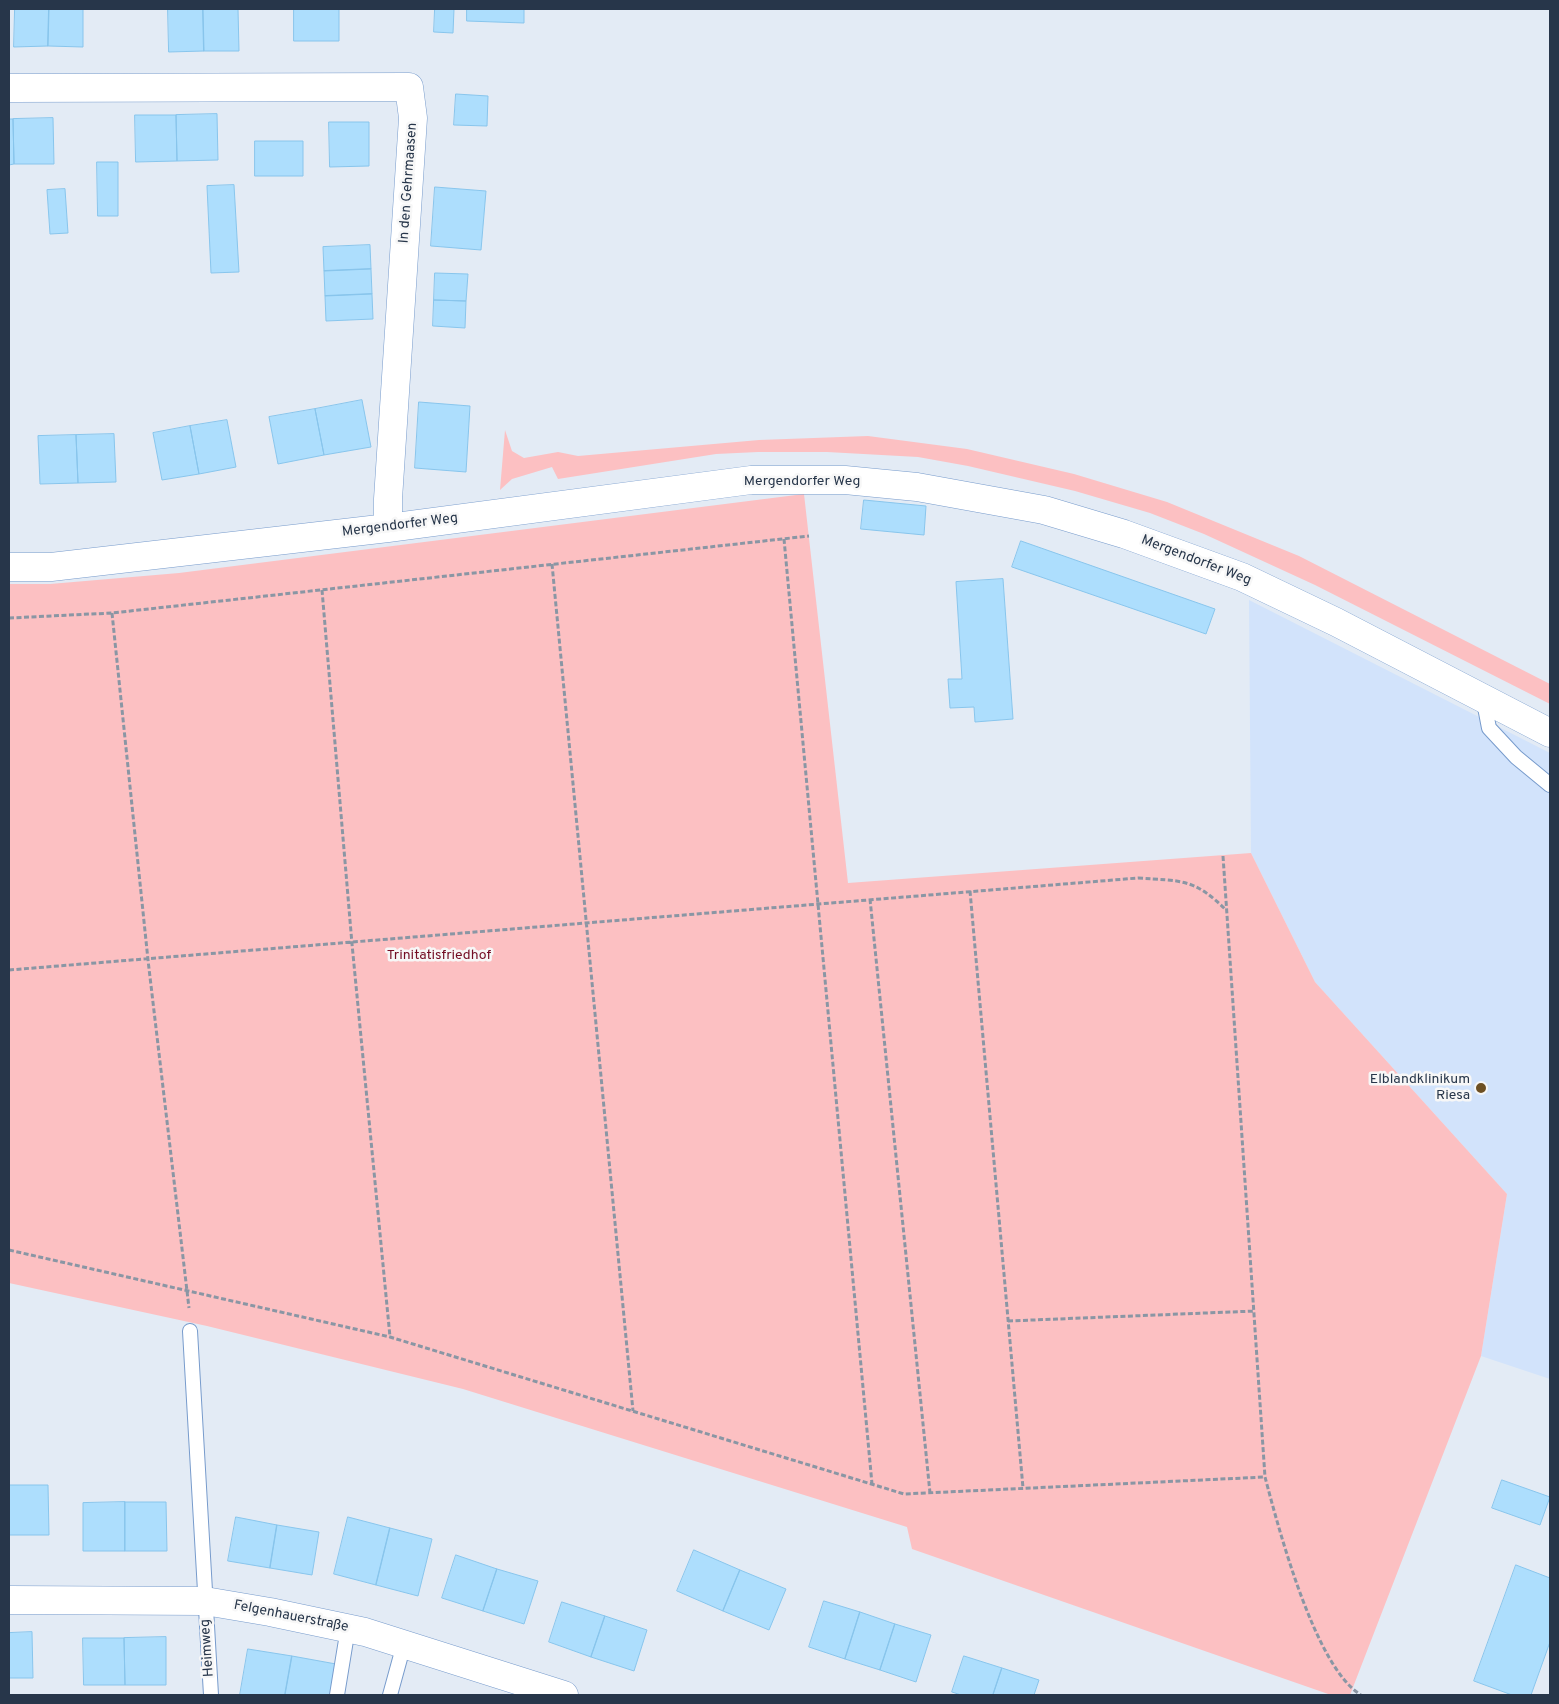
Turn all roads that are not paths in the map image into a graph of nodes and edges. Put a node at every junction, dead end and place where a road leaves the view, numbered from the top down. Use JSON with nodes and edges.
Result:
{"nodes":[{"id":1,"x":9,"y":88,"type":"edge"},
{"id":2,"x":388,"y":528,"type":"junction"},
{"id":3,"x":9,"y":567,"type":"edge"},
{"id":4,"x":1483,"y":697,"type":"junction"},
{"id":5,"x":1550,"y":733,"type":"edge"},
{"id":6,"x":1550,"y":785,"type":"edge"},
{"id":7,"x":190,"y":1331,"type":"road end"},
{"id":8,"x":9,"y":1600,"type":"edge"},
{"id":9,"x":205,"y":1601,"type":"junction"},
{"id":10,"x":348,"y":1628,"type":"junction"},
{"id":11,"x":404,"y":1644,"type":"junction"},
{"id":12,"x":211,"y":1695,"type":"edge"},
{"id":13,"x":337,"y":1695,"type":"edge"},
{"id":14,"x":390,"y":1695,"type":"edge"},
{"id":15,"x":564,"y":1695,"type":"edge"}],
"edges":[{"from":1,"to":2,"type":"street","name":"In den Gehrmaasen"},
{"from":2,"to":3,"type":"street","name":"Mergendorfer Weg"},
{"from":2,"to":4,"type":"street","name":"Mergendorfer Weg"},
{"from":4,"to":5,"type":"street","name":"Mergendorfer Weg"},
{"from":4,"to":6,"type":"lane"},
{"from":7,"to":9,"type":"lane","name":"Heimweg"},
{"from":8,"to":9,"type":"street","name":"Felgenhauerstraße"},
{"from":9,"to":10,"type":"street","name":"Felgenhauerstraße"},
{"from":9,"to":12,"type":"lane","name":"Heimweg"},
{"from":10,"to":11,"type":"street","name":"Felgenhauerstraße"},
{"from":10,"to":13,"type":"lane"},
{"from":11,"to":14,"type":"lane"},
{"from":11,"to":15,"type":"street","name":"Felgenhauerstraße"}]}
